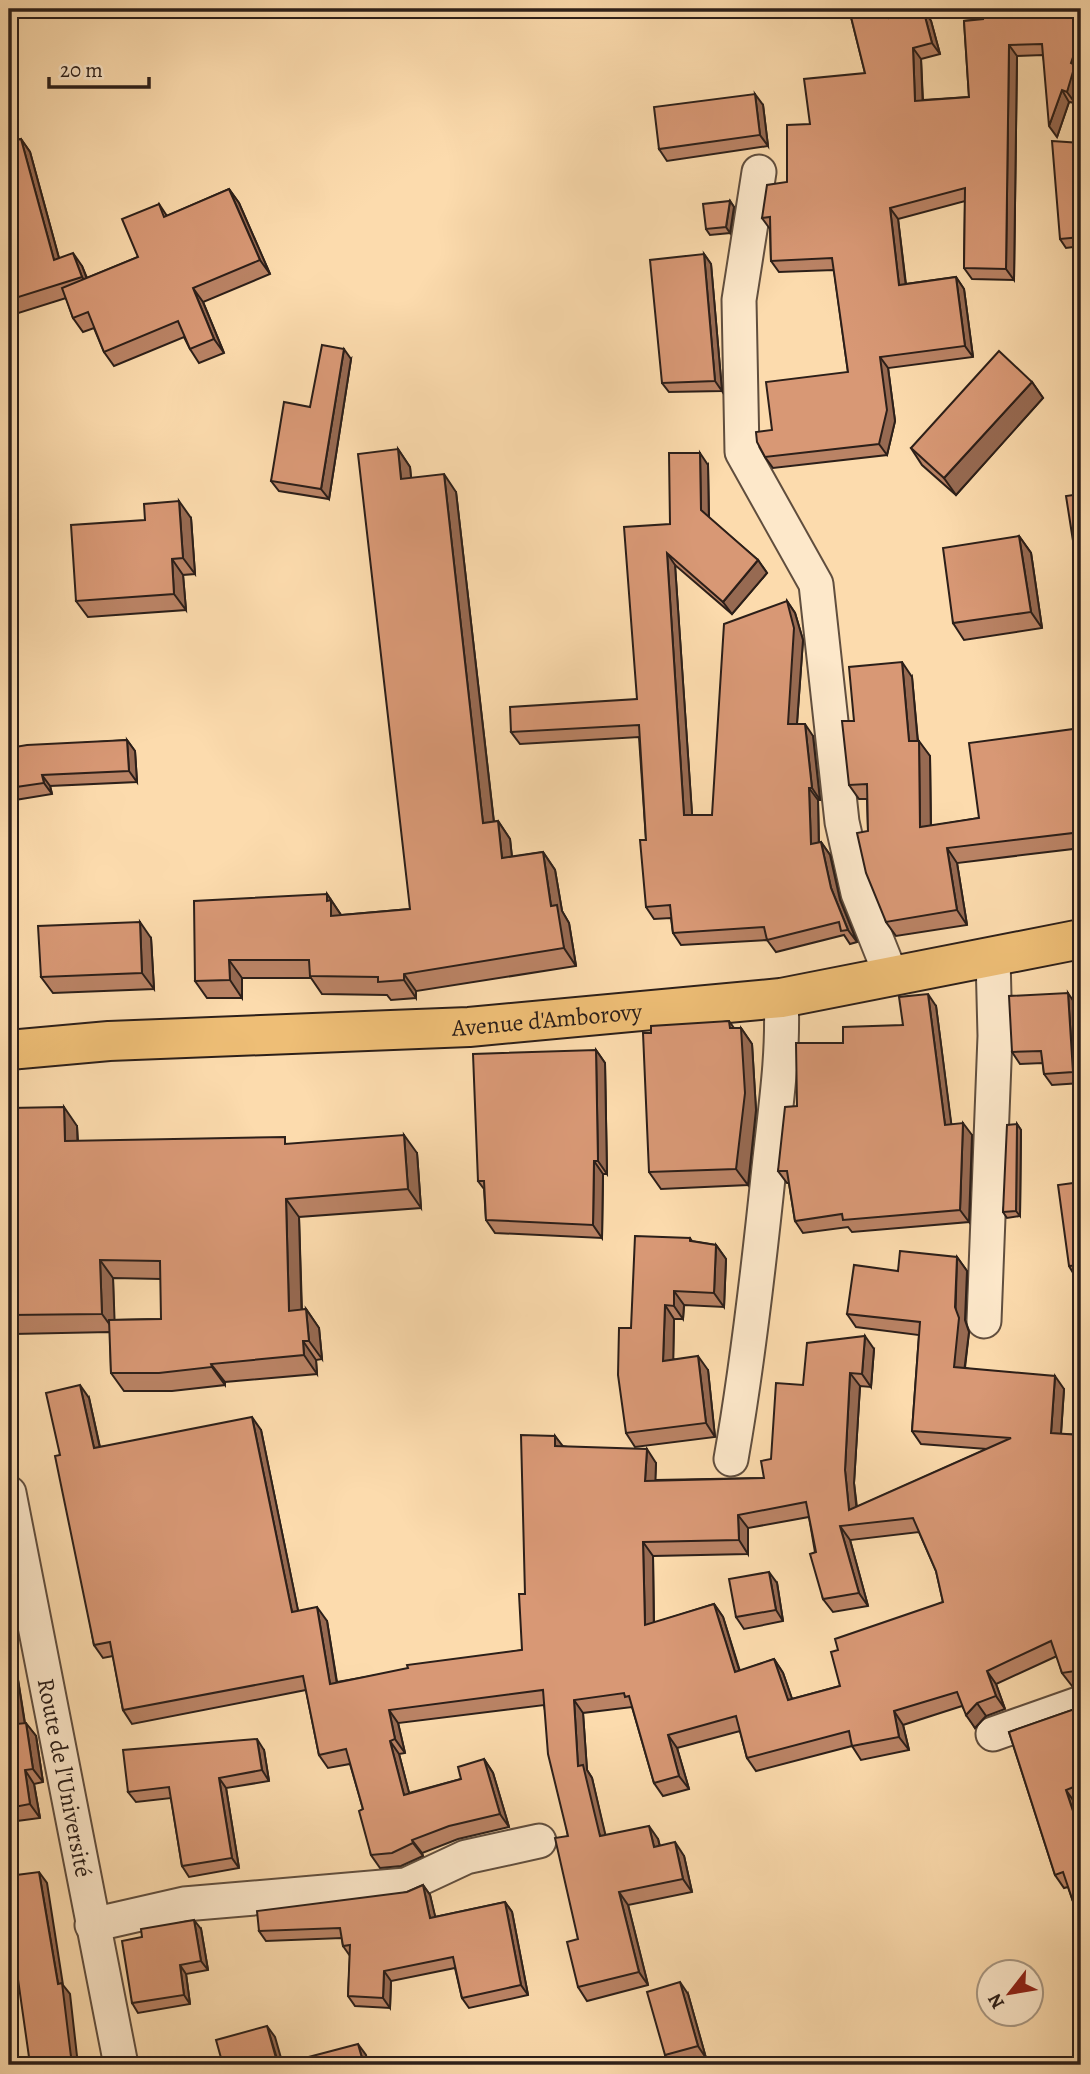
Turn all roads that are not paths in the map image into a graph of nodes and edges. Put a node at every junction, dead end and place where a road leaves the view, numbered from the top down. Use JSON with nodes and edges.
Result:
{"nodes":[{"id":1,"x":759,"y":172,"type":"dead end"},
{"id":2,"x":1081,"y":939,"type":"edge"},
{"id":3,"x":993,"y":957,"type":"junction"},
{"id":4,"x":892,"y":978,"type":"junction"},
{"id":5,"x":781,"y":998,"type":"junction"},
{"id":6,"x":9,"y":1050,"type":"edge"},
{"id":7,"x":984,"y":1321,"type":"dead end"},
{"id":8,"x":731,"y":1459,"type":"dead end"},
{"id":9,"x":9,"y":1493,"type":"edge"},
{"id":10,"x":1081,"y":1703,"type":"edge"},
{"id":11,"x":993,"y":1734,"type":"dead end"},
{"id":12,"x":539,"y":1841,"type":"dead end"},
{"id":13,"x":92,"y":1925,"type":"junction"},
{"id":14,"x":121,"y":2065,"type":"edge"}],
"edges":[{"from":1,"to":4,"type":"street"},
{"from":2,"to":3,"type":"main road","name":"Avenue d'Amborovy"},
{"from":3,"to":4,"type":"main road","name":"Avenue d'Amborovy"},
{"from":3,"to":7,"type":"street"},
{"from":4,"to":5,"type":"main road","name":"Avenue d'Amborovy"},
{"from":5,"to":6,"type":"main road","name":"Avenue d'Amborovy"},
{"from":5,"to":8,"type":"street"},
{"from":9,"to":13,"type":"street","name":"Route de l'Université"},
{"from":10,"to":11,"type":"street"},
{"from":12,"to":13,"type":"street"},
{"from":13,"to":14,"type":"street","name":"Route de l'Université"}]}
